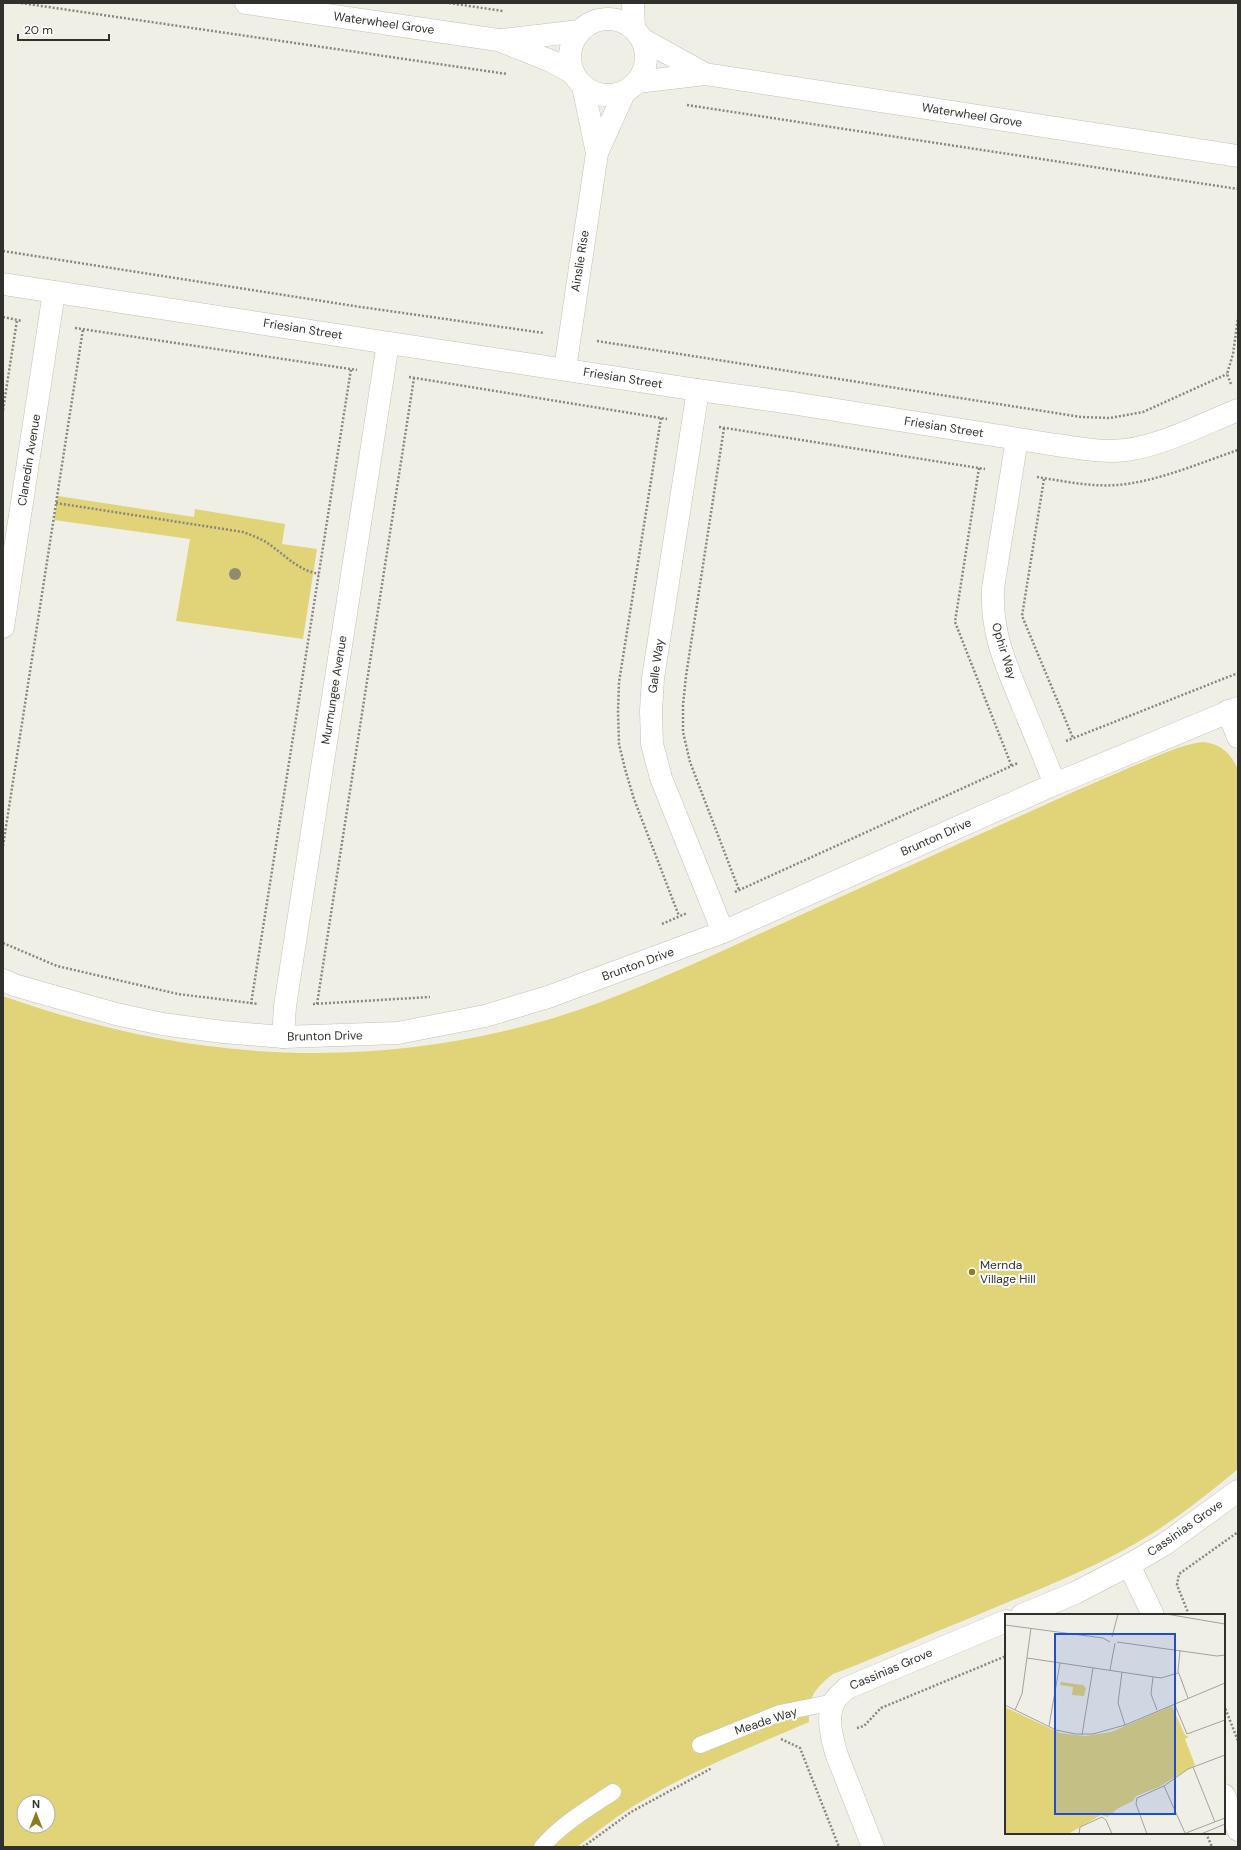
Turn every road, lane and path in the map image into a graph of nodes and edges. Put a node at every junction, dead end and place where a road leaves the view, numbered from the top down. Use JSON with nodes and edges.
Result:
{"nodes":[{"id":1,"x":21,"y":3,"type":"edge"},
{"id":2,"x":246,"y":3,"type":"edge"},
{"id":3,"x":602,"y":3,"type":"edge"},
{"id":4,"x":633,"y":3,"type":"edge"},
{"id":5,"x":586,"y":27,"type":"junction"},
{"id":6,"x":638,"y":34,"type":"junction"},
{"id":7,"x":498,"y":40,"type":"junction"},
{"id":8,"x":509,"y":74,"type":"dead end"},
{"id":9,"x":705,"y":74,"type":"junction"},
{"id":10,"x":578,"y":79,"type":"junction"},
{"id":11,"x":631,"y":86,"type":"junction"},
{"id":12,"x":684,"y":104,"type":"dead end"},
{"id":13,"x":597,"y":153,"type":"junction"},
{"id":14,"x":1238,"y":156,"type":"edge"},
{"id":15,"x":1238,"y":190,"type":"edge"},
{"id":16,"x":3,"y":251,"type":"edge"},
{"id":17,"x":3,"y":284,"type":"edge"},
{"id":18,"x":54,"y":292,"type":"junction"},
{"id":19,"x":3,"y":317,"type":"edge"},
{"id":20,"x":1238,"y":318,"type":"edge"},
{"id":21,"x":17,"y":320,"type":"junction"},
{"id":22,"x":50,"y":325,"type":"junction"},
{"id":23,"x":83,"y":329,"type":"junction"},
{"id":24,"x":569,"y":337,"type":"junction"},
{"id":25,"x":388,"y":342,"type":"junction"},
{"id":26,"x":351,"y":369,"type":"junction"},
{"id":27,"x":565,"y":369,"type":"junction"},
{"id":28,"x":1227,"y":374,"type":"junction"},
{"id":29,"x":383,"y":375,"type":"junction"},
{"id":30,"x":414,"y":378,"type":"junction"},
{"id":31,"x":1232,"y":388,"type":"dead end"},
{"id":32,"x":698,"y":390,"type":"junction"},
{"id":33,"x":3,"y":410,"type":"edge"},
{"id":34,"x":1238,"y":410,"type":"edge"},
{"id":35,"x":693,"y":425,"type":"junction"},
{"id":36,"x":724,"y":428,"type":"junction"},
{"id":37,"x":1017,"y":439,"type":"junction"},
{"id":38,"x":1238,"y":450,"type":"edge"},
{"id":39,"x":1012,"y":473,"type":"junction"},
{"id":40,"x":1044,"y":478,"type":"junction"},
{"id":41,"x":56,"y":503,"type":"junction"},
{"id":42,"x":318,"y":574,"type":"junction"},
{"id":43,"x":3,"y":627,"type":"edge"},
{"id":44,"x":1238,"y":673,"type":"edge"},
{"id":45,"x":1233,"y":709,"type":"edge"},
{"id":46,"x":1238,"y":737,"type":"edge"},
{"id":47,"x":1073,"y":738,"type":"junction"},
{"id":48,"x":1042,"y":751,"type":"junction"},
{"id":49,"x":1055,"y":784,"type":"junction"},
{"id":50,"x":3,"y":846,"type":"edge"},
{"id":51,"x":738,"y":890,"type":"junction"},
{"id":52,"x":711,"y":903,"type":"junction"},
{"id":53,"x":657,"y":926,"type":"dead end"},
{"id":54,"x":723,"y":932,"type":"junction"},
{"id":55,"x":3,"y":943,"type":"edge"},
{"id":56,"x":3,"y":980,"type":"edge"},
{"id":57,"x":431,"y":997,"type":"dead end"},
{"id":58,"x":251,"y":1004,"type":"junction"},
{"id":59,"x":317,"y":1004,"type":"junction"},
{"id":60,"x":285,"y":1006,"type":"junction"},
{"id":61,"x":283,"y":1037,"type":"junction"},
{"id":62,"x":1238,"y":1491,"type":"edge"},
{"id":63,"x":1238,"y":1532,"type":"edge"},
{"id":64,"x":1129,"y":1565,"type":"junction"},
{"id":65,"x":1024,"y":1614,"type":"edge"},
{"id":66,"x":1153,"y":1614,"type":"edge"},
{"id":67,"x":1189,"y":1614,"type":"edge"},
{"id":68,"x":1005,"y":1622,"type":"edge"},
{"id":69,"x":1005,"y":1656,"type":"edge"},
{"id":70,"x":834,"y":1702,"type":"junction"},
{"id":71,"x":1225,"y":1708,"type":"edge"},
{"id":72,"x":832,"y":1738,"type":"junction"},
{"id":73,"x":1238,"y":1740,"type":"edge"},
{"id":74,"x":774,"y":1742,"type":"dead end"},
{"id":75,"x":700,"y":1745,"type":"dead end"},
{"id":76,"x":800,"y":1748,"type":"junction"},
{"id":77,"x":719,"y":1765,"type":"dead end"},
{"id":78,"x":613,"y":1792,"type":"dead end"},
{"id":79,"x":1225,"y":1798,"type":"edge"},
{"id":80,"x":1238,"y":1830,"type":"edge"},
{"id":81,"x":1206,"y":1834,"type":"edge"},
{"id":82,"x":542,"y":1847,"type":"edge"},
{"id":83,"x":583,"y":1847,"type":"edge"},
{"id":84,"x":840,"y":1847,"type":"edge"},
{"id":85,"x":873,"y":1847,"type":"edge"},
{"id":86,"x":1212,"y":1847,"type":"edge"}],
"edges":[{"from":1,"to":8,"type":"path"},
{"from":2,"to":7,"type":"street","name":"Waterwheel Grove"},
{"from":3,"to":5,"type":"street"},
{"from":4,"to":6,"type":"street"},
{"from":5,"to":6,"type":"street"},
{"from":5,"to":7,"type":"street","name":"Waterwheel Grove"},
{"from":5,"to":10,"type":"street"},
{"from":6,"to":9,"type":"street","name":"Waterwheel Grove"},
{"from":6,"to":11,"type":"street"},
{"from":7,"to":10,"type":"street","name":"Waterwheel Grove"},
{"from":9,"to":11,"type":"street","name":"Waterwheel Grove"},
{"from":9,"to":14,"type":"street","name":"Waterwheel Grove"},
{"from":10,"to":11,"type":"street"},
{"from":10,"to":13,"type":"street","name":"Ainslie Rise"},
{"from":11,"to":13,"type":"street","name":"Ainslie Rise"},
{"from":12,"to":15,"type":"path"},
{"from":13,"to":24,"type":"street","name":"Ainslie Rise"},
{"from":16,"to":24,"type":"path"},
{"from":17,"to":18,"type":"street","name":"Friesian Street"},
{"from":18,"to":22,"type":"street","name":"Clanedin Avenue"},
{"from":18,"to":25,"type":"street","name":"Friesian Street"},
{"from":19,"to":21,"type":"path"},
{"from":20,"to":28,"type":"path"},
{"from":21,"to":22,"type":"path"},
{"from":21,"to":33,"type":"path"},
{"from":22,"to":23,"type":"path"},
{"from":22,"to":43,"type":"street","name":"Clanedin Avenue"},
{"from":23,"to":26,"type":"path"},
{"from":23,"to":41,"type":"path"},
{"from":24,"to":27,"type":"street","name":"Ainslie Rise"},
{"from":24,"to":28,"type":"path"},
{"from":25,"to":27,"type":"street","name":"Friesian Street"},
{"from":25,"to":29,"type":"street","name":"Murmungee Avenue"},
{"from":26,"to":29,"type":"path"},
{"from":26,"to":42,"type":"path"},
{"from":27,"to":32,"type":"street","name":"Friesian Street"},
{"from":28,"to":31,"type":"path"},
{"from":29,"to":30,"type":"path"},
{"from":29,"to":60,"type":"street","name":"Murmungee Avenue"},
{"from":30,"to":35,"type":"path"},
{"from":30,"to":59,"type":"path"},
{"from":32,"to":35,"type":"street","name":"Galle Way"},
{"from":32,"to":37,"type":"street","name":"Friesian Street"},
{"from":34,"to":37,"type":"street","name":"Friesian Street"},
{"from":35,"to":36,"type":"path"},
{"from":35,"to":52,"type":"street","name":"Galle Way"},
{"from":36,"to":39,"type":"path"},
{"from":36,"to":51,"type":"path"},
{"from":37,"to":39,"type":"street","name":"Ophir Way"},
{"from":38,"to":40,"type":"path"},
{"from":39,"to":40,"type":"path"},
{"from":39,"to":48,"type":"street","name":"Ophir Way"},
{"from":40,"to":47,"type":"path"},
{"from":41,"to":42,"type":"path"},
{"from":41,"to":50,"type":"path"},
{"from":42,"to":58,"type":"path"},
{"from":44,"to":47,"type":"path"},
{"from":45,"to":46,"type":"street"},
{"from":45,"to":49,"type":"street","name":"Brunton Drive"},
{"from":47,"to":48,"type":"path"},
{"from":48,"to":49,"type":"street","name":"Ophir Way"},
{"from":48,"to":51,"type":"path"},
{"from":49,"to":54,"type":"street","name":"Brunton Drive"},
{"from":51,"to":52,"type":"path"},
{"from":52,"to":53,"type":"path"},
{"from":52,"to":54,"type":"street","name":"Galle Way"},
{"from":54,"to":61,"type":"street","name":"Brunton Drive"},
{"from":55,"to":58,"type":"path"},
{"from":56,"to":61,"type":"street","name":"Brunton Drive"},
{"from":57,"to":59,"type":"path"},
{"from":58,"to":60,"type":"path"},
{"from":59,"to":60,"type":"path"},
{"from":60,"to":61,"type":"street","name":"Murmungee Avenue"},
{"from":62,"to":64,"type":"street","name":"Cassinias Grove"},
{"from":63,"to":67,"type":"path"},
{"from":64,"to":65,"type":"street","name":"Cassinias Grove"},
{"from":64,"to":66,"type":"street"},
{"from":68,"to":70,"type":"street","name":"Cassinias Grove"},
{"from":69,"to":72,"type":"path"},
{"from":70,"to":72,"type":"street"},
{"from":70,"to":75,"type":"lane","name":"Meade Way"},
{"from":71,"to":73,"type":"path"},
{"from":72,"to":76,"type":"path"},
{"from":72,"to":85,"type":"street"},
{"from":74,"to":76,"type":"path"},
{"from":76,"to":84,"type":"path"},
{"from":77,"to":83,"type":"path"},
{"from":78,"to":82,"type":"lane"},
{"from":79,"to":80,"type":"street"},
{"from":81,"to":86,"type":"path"}]}
